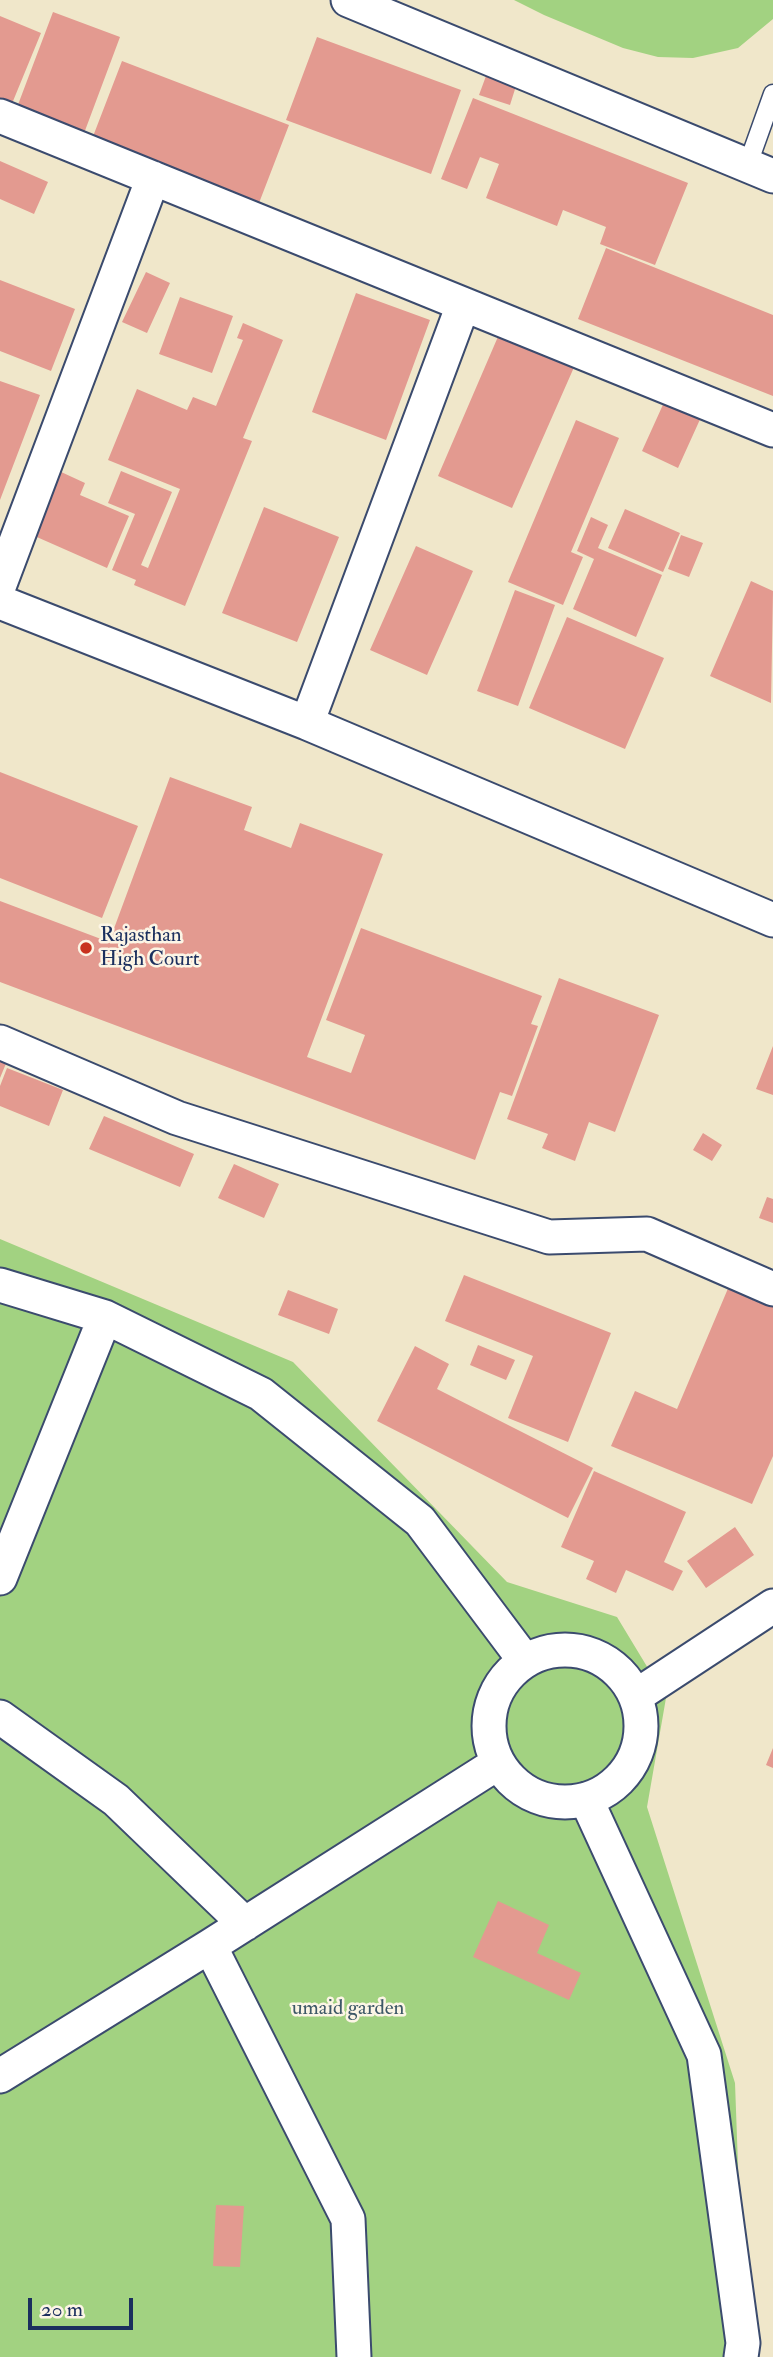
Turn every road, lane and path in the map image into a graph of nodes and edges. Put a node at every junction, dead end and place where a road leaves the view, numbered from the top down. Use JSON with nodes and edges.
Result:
{"nodes":[{"id":1,"x":354,"y":1,"type":"edge"},
{"id":2,"x":773,"y":94,"type":"edge"},
{"id":3,"x":0,"y":116,"type":"edge"},
{"id":4,"x":760,"y":170,"type":"edge"},
{"id":5,"x":153,"y":178,"type":"junction"},
{"id":6,"x":463,"y":305,"type":"junction"},
{"id":7,"x":773,"y":430,"type":"edge"},
{"id":8,"x":0,"y":584,"type":"edge"},
{"id":9,"x":0,"y":602,"type":"edge"},
{"id":10,"x":307,"y":723,"type":"junction"},
{"id":11,"x":773,"y":920,"type":"edge"},
{"id":12,"x":0,"y":1042,"type":"edge"},
{"id":13,"x":1,"y":1289,"type":"edge"},
{"id":14,"x":773,"y":1289,"type":"edge"},
{"id":15,"x":105,"y":1317,"type":"junction"},
{"id":16,"x":0,"y":1578,"type":"edge"},
{"id":17,"x":773,"y":1606,"type":"edge"},
{"id":18,"x":525,"y":1661,"type":"junction"},
{"id":19,"x":636,"y":1696,"type":"junction"},
{"id":20,"x":0,"y":1717,"type":"edge"},
{"id":21,"x":498,"y":1763,"type":"junction"},
{"id":22,"x":586,"y":1799,"type":"junction"},
{"id":23,"x":245,"y":1924,"type":"junction"},
{"id":24,"x":210,"y":1946,"type":"junction"},
{"id":25,"x":0,"y":2076,"type":"edge"},
{"id":26,"x":354,"y":2357,"type":"edge"},
{"id":27,"x":741,"y":2357,"type":"edge"}],
"edges":[{"from":1,"to":4,"type":"street"},
{"from":2,"to":4,"type":"lane"},
{"from":3,"to":5,"type":"street"},
{"from":5,"to":6,"type":"street"},
{"from":5,"to":8,"type":"street"},
{"from":6,"to":7,"type":"street"},
{"from":6,"to":10,"type":"street"},
{"from":9,"to":10,"type":"street"},
{"from":10,"to":11,"type":"street"},
{"from":12,"to":14,"type":"street"},
{"from":13,"to":15,"type":"street"},
{"from":15,"to":16,"type":"street"},
{"from":15,"to":18,"type":"street"},
{"from":17,"to":19,"type":"street"},
{"from":18,"to":19,"type":"street"},
{"from":18,"to":21,"type":"street"},
{"from":19,"to":22,"type":"street"},
{"from":20,"to":23,"type":"street"},
{"from":21,"to":22,"type":"street"},
{"from":21,"to":23,"type":"street"},
{"from":22,"to":27,"type":"street"},
{"from":23,"to":24,"type":"street"},
{"from":24,"to":25,"type":"street"},
{"from":24,"to":26,"type":"street"}]}
